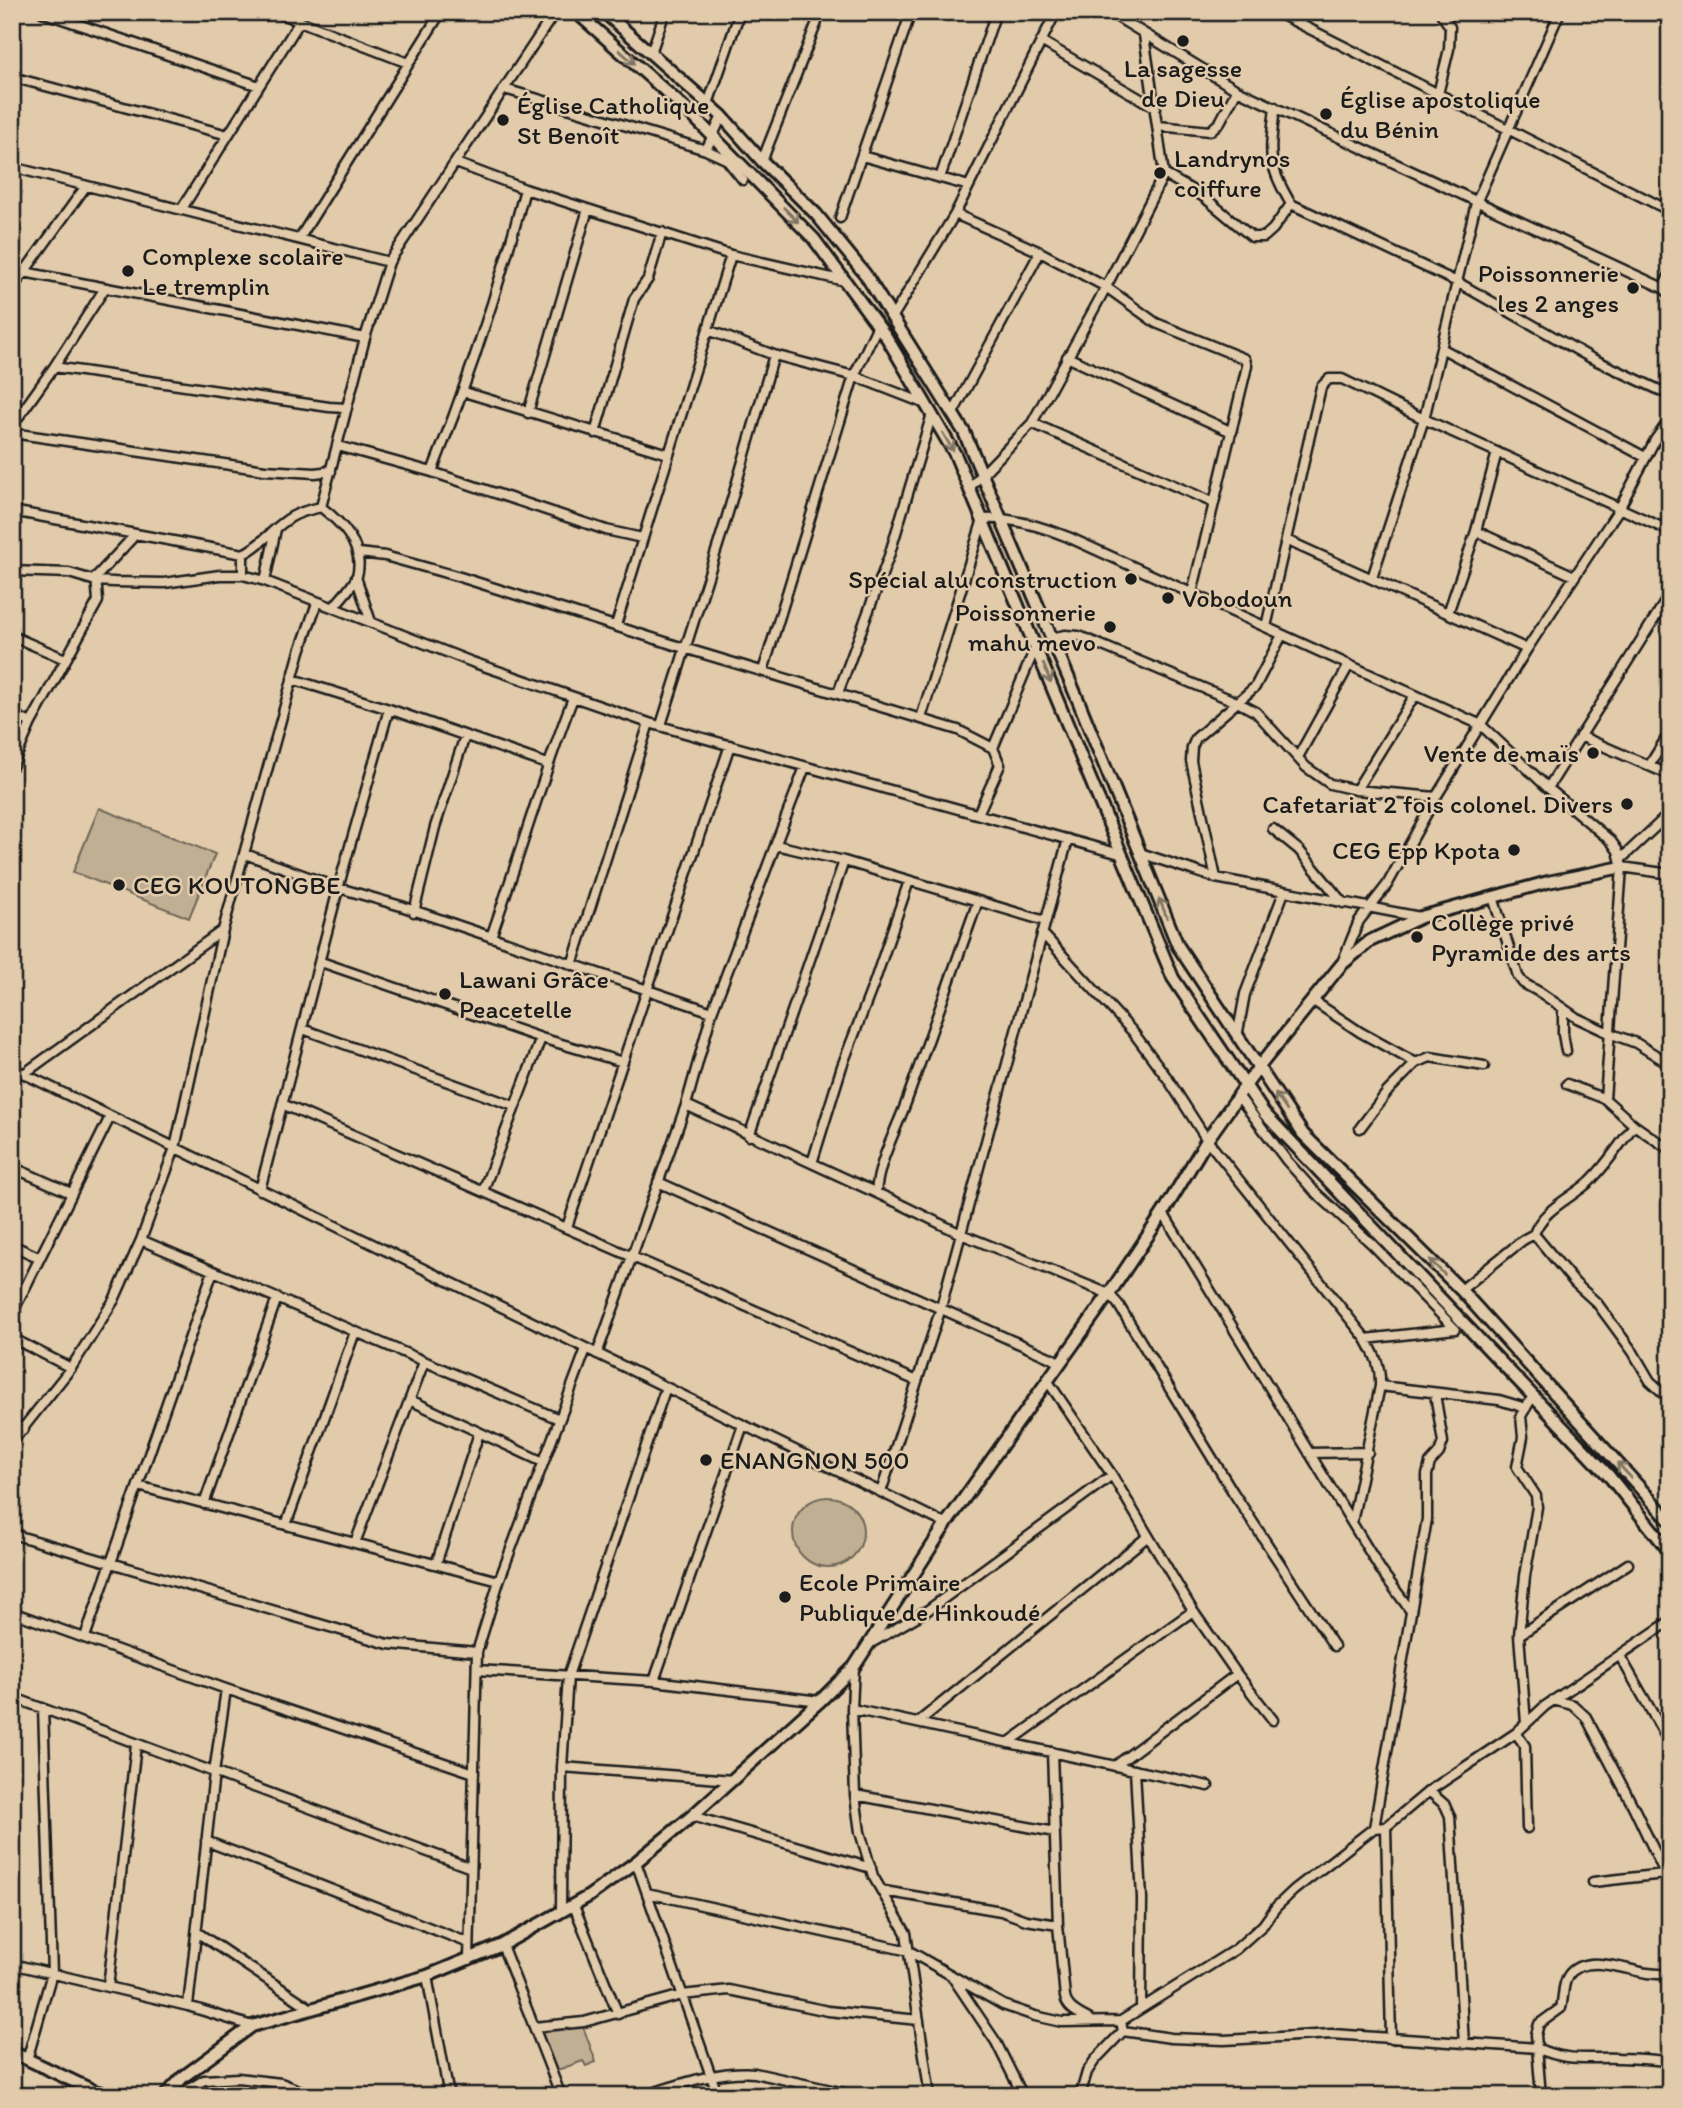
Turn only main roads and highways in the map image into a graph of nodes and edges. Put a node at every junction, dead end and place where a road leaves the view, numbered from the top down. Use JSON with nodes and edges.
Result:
{"nodes":[{"id":1,"x":576,"y":12,"type":"edge"},
{"id":2,"x":604,"y":12,"type":"edge"},
{"id":3,"x":1622,"y":863,"type":"road end"},
{"id":4,"x":1258,"y":1068,"type":"junction"},
{"id":5,"x":1246,"y":1087,"type":"junction"},
{"id":6,"x":1670,"y":1521,"type":"edge"},
{"id":7,"x":1670,"y":1552,"type":"edge"},
{"id":8,"x":12,"y":2052,"type":"edge"},
{"id":9,"x":113,"y":2096,"type":"edge"},
{"id":10,"x":165,"y":2096,"type":"edge"}],
"edges":[{"from":1,"to":5,"type":"main road","one_way":true},
{"from":4,"to":2,"type":"main road","one_way":true},
{"from":3,"to":4,"type":"main road"},
{"from":4,"to":5,"type":"main road"},
{"from":6,"to":4,"type":"main road","one_way":true},
{"from":5,"to":7,"type":"main road"},
{"from":5,"to":10,"type":"main road"},
{"from":8,"to":9,"type":"main road"}]}
